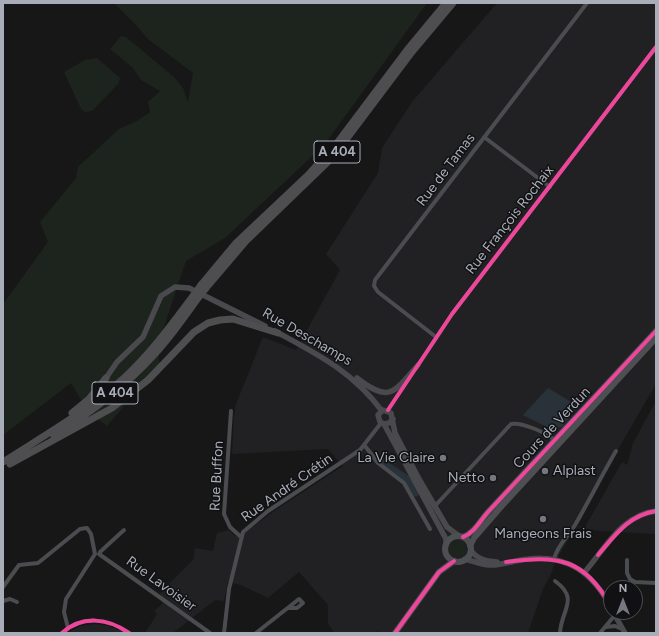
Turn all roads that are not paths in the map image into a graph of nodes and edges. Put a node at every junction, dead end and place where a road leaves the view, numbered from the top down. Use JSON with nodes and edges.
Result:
{"nodes":[{"id":1,"x":446,"y":3,"type":"edge"},
{"id":2,"x":453,"y":3,"type":"edge"},
{"id":3,"x":587,"y":3,"type":"edge"},
{"id":4,"x":656,"y":47,"type":"edge"},
{"id":5,"x":484,"y":137,"type":"junction"},
{"id":6,"x":550,"y":187,"type":"junction"},
{"id":7,"x":204,"y":287,"type":"junction"},
{"id":8,"x":656,"y":331,"type":"edge"},
{"id":9,"x":278,"y":333,"type":"junction"},
{"id":10,"x":656,"y":335,"type":"edge"},
{"id":11,"x":436,"y":337,"type":"junction"},
{"id":12,"x":651,"y":343,"type":"edge"},
{"id":13,"x":314,"y":352,"type":"junction"},
{"id":14,"x":632,"y":358,"type":"junction"},
{"id":15,"x":418,"y":365,"type":"junction"},
{"id":16,"x":620,"y":377,"type":"junction"},
{"id":17,"x":106,"y":378,"type":"joint"},
{"id":18,"x":231,"y":410,"type":"dead end"},
{"id":19,"x":385,"y":411,"type":"junction"},
{"id":20,"x":392,"y":418,"type":"junction"},
{"id":21,"x":382,"y":423,"type":"junction"},
{"id":22,"x":555,"y":441,"type":"junction"},
{"id":23,"x":365,"y":446,"type":"junction"},
{"id":24,"x":616,"y":451,"type":"dead end"},
{"id":25,"x":7,"y":462,"type":"edge"},
{"id":26,"x":3,"y":469,"type":"edge"},
{"id":27,"x":434,"y":507,"type":"junction"},
{"id":28,"x":656,"y":511,"type":"edge"},
{"id":29,"x":124,"y":530,"type":"dead end"},
{"id":30,"x":430,"y":530,"type":"dead end"},
{"id":31,"x":461,"y":536,"type":"junction"},
{"id":32,"x":241,"y":537,"type":"junction"},
{"id":33,"x":446,"y":545,"type":"junction"},
{"id":34,"x":470,"y":548,"type":"junction"},
{"id":35,"x":97,"y":553,"type":"junction"},
{"id":36,"x":446,"y":554,"type":"junction"},
{"id":37,"x":465,"y":559,"type":"junction"},
{"id":38,"x":559,"y":560,"type":"junction"},
{"id":39,"x":627,"y":560,"type":"dead end"},
{"id":40,"x":454,"y":561,"type":"junction"},
{"id":41,"x":505,"y":562,"type":"junction"},
{"id":42,"x":439,"y":572,"type":"junction"},
{"id":43,"x":584,"y":572,"type":"junction"},
{"id":44,"x":555,"y":581,"type":"dead end"},
{"id":45,"x":656,"y":583,"type":"edge"},
{"id":46,"x":3,"y":587,"type":"edge"},
{"id":47,"x":603,"y":594,"type":"edge"},
{"id":48,"x":3,"y":601,"type":"edge"},
{"id":49,"x":17,"y":602,"type":"dead end"},
{"id":50,"x":288,"y":608,"type":"dead end"},
{"id":51,"x":610,"y":620,"type":"edge"},
{"id":52,"x":618,"y":620,"type":"edge"},
{"id":53,"x":605,"y":627,"type":"junction"},
{"id":54,"x":68,"y":628,"type":"junction"},
{"id":55,"x":624,"y":631,"type":"edge"},
{"id":56,"x":62,"y":633,"type":"edge"},
{"id":57,"x":129,"y":633,"type":"edge"},
{"id":58,"x":210,"y":633,"type":"edge"},
{"id":59,"x":224,"y":633,"type":"edge"},
{"id":60,"x":256,"y":633,"type":"edge"},
{"id":61,"x":395,"y":633,"type":"edge"},
{"id":62,"x":560,"y":633,"type":"edge"},
{"id":63,"x":600,"y":633,"type":"edge"}],
"edges":[{"from":1,"to":7,"type":"highway","number":"A 404"},
{"from":2,"to":7,"type":"highway","number":"A 404"},
{"from":3,"to":5,"type":"street","name":"Rue de Tamas"},
{"from":4,"to":6,"type":"street","name":"Rue François Rochaix"},
{"from":5,"to":6,"type":"street"},
{"from":5,"to":11,"type":"street","name":"Rue de Tamas"},
{"from":6,"to":11,"type":"street","name":"Rue François Rochaix"},
{"from":7,"to":25,"type":"highway","number":"A 404","bridge":true},
{"from":8,"to":12,"type":"main road","name":"Cours de Verdun"},
{"from":9,"to":13,"type":"main road","name":"Rue Deschamps"},
{"from":9,"to":17,"type":"main road","name":"Rue Deschamps"},
{"from":9,"to":25,"type":"highway"},
{"from":10,"to":12,"type":"main road"},
{"from":11,"to":15,"type":"street","name":"Rue François Rochaix"},
{"from":12,"to":14,"type":"main road","name":"Cours de Verdun"},
{"from":12,"to":16,"type":"main road","name":"Cours de Verdun"},
{"from":13,"to":15,"type":"main road"},
{"from":13,"to":19,"type":"main road","name":"Rue Deschamps"},
{"from":14,"to":16,"type":"main road"},
{"from":14,"to":22,"type":"main road","name":"Cours de Verdun"},
{"from":15,"to":19,"type":"street","name":"Rue François Rochaix"},
{"from":16,"to":34,"type":"main road","name":"Cours de Verdun"},
{"from":17,"to":25,"type":"highway"},
{"from":18,"to":32,"type":"street","name":"Rue Buffon"},
{"from":19,"to":20,"type":"main road"},
{"from":19,"to":21,"type":"main road"},
{"from":20,"to":21,"type":"main road"},
{"from":20,"to":27,"type":"main road"},
{"from":21,"to":23,"type":"street","name":"Rue André Crétin"},
{"from":21,"to":33,"type":"main road"},
{"from":22,"to":27,"type":"street"},
{"from":22,"to":31,"type":"main road","name":"Cours de Verdun"},
{"from":23,"to":30,"type":"street"},
{"from":23,"to":32,"type":"street","name":"Rue André Crétin"},
{"from":24,"to":38,"type":"street"},
{"from":25,"to":26,"type":"highway","number":"A 404"},
{"from":27,"to":31,"type":"main road"},
{"from":28,"to":43,"type":"main road"},
{"from":29,"to":35,"type":"street"},
{"from":31,"to":33,"type":"main road"},
{"from":31,"to":34,"type":"main road"},
{"from":32,"to":59,"type":"street","name":"Rue André Crétin"},
{"from":33,"to":36,"type":"main road"},
{"from":34,"to":37,"type":"main road"},
{"from":34,"to":41,"type":"main road"},
{"from":35,"to":46,"type":"street"},
{"from":35,"to":54,"type":"street"},
{"from":35,"to":58,"type":"street","name":"Rue Lavoisier"},
{"from":36,"to":40,"type":"main road"},
{"from":36,"to":42,"type":"main road"},
{"from":37,"to":40,"type":"main road"},
{"from":37,"to":41,"type":"main road"},
{"from":38,"to":41,"type":"main road"},
{"from":38,"to":43,"type":"main road"},
{"from":39,"to":45,"type":"street"},
{"from":40,"to":42,"type":"main road"},
{"from":42,"to":61,"type":"main road"},
{"from":43,"to":47,"type":"main road"},
{"from":44,"to":62,"type":"street"},
{"from":48,"to":49,"type":"street"},
{"from":50,"to":60,"type":"street"},
{"from":51,"to":53,"type":"street"},
{"from":52,"to":55,"type":"main road"},
{"from":53,"to":55,"type":"street"},
{"from":53,"to":63,"type":"street"},
{"from":54,"to":56,"type":"street"},
{"from":54,"to":57,"type":"street"}]}
